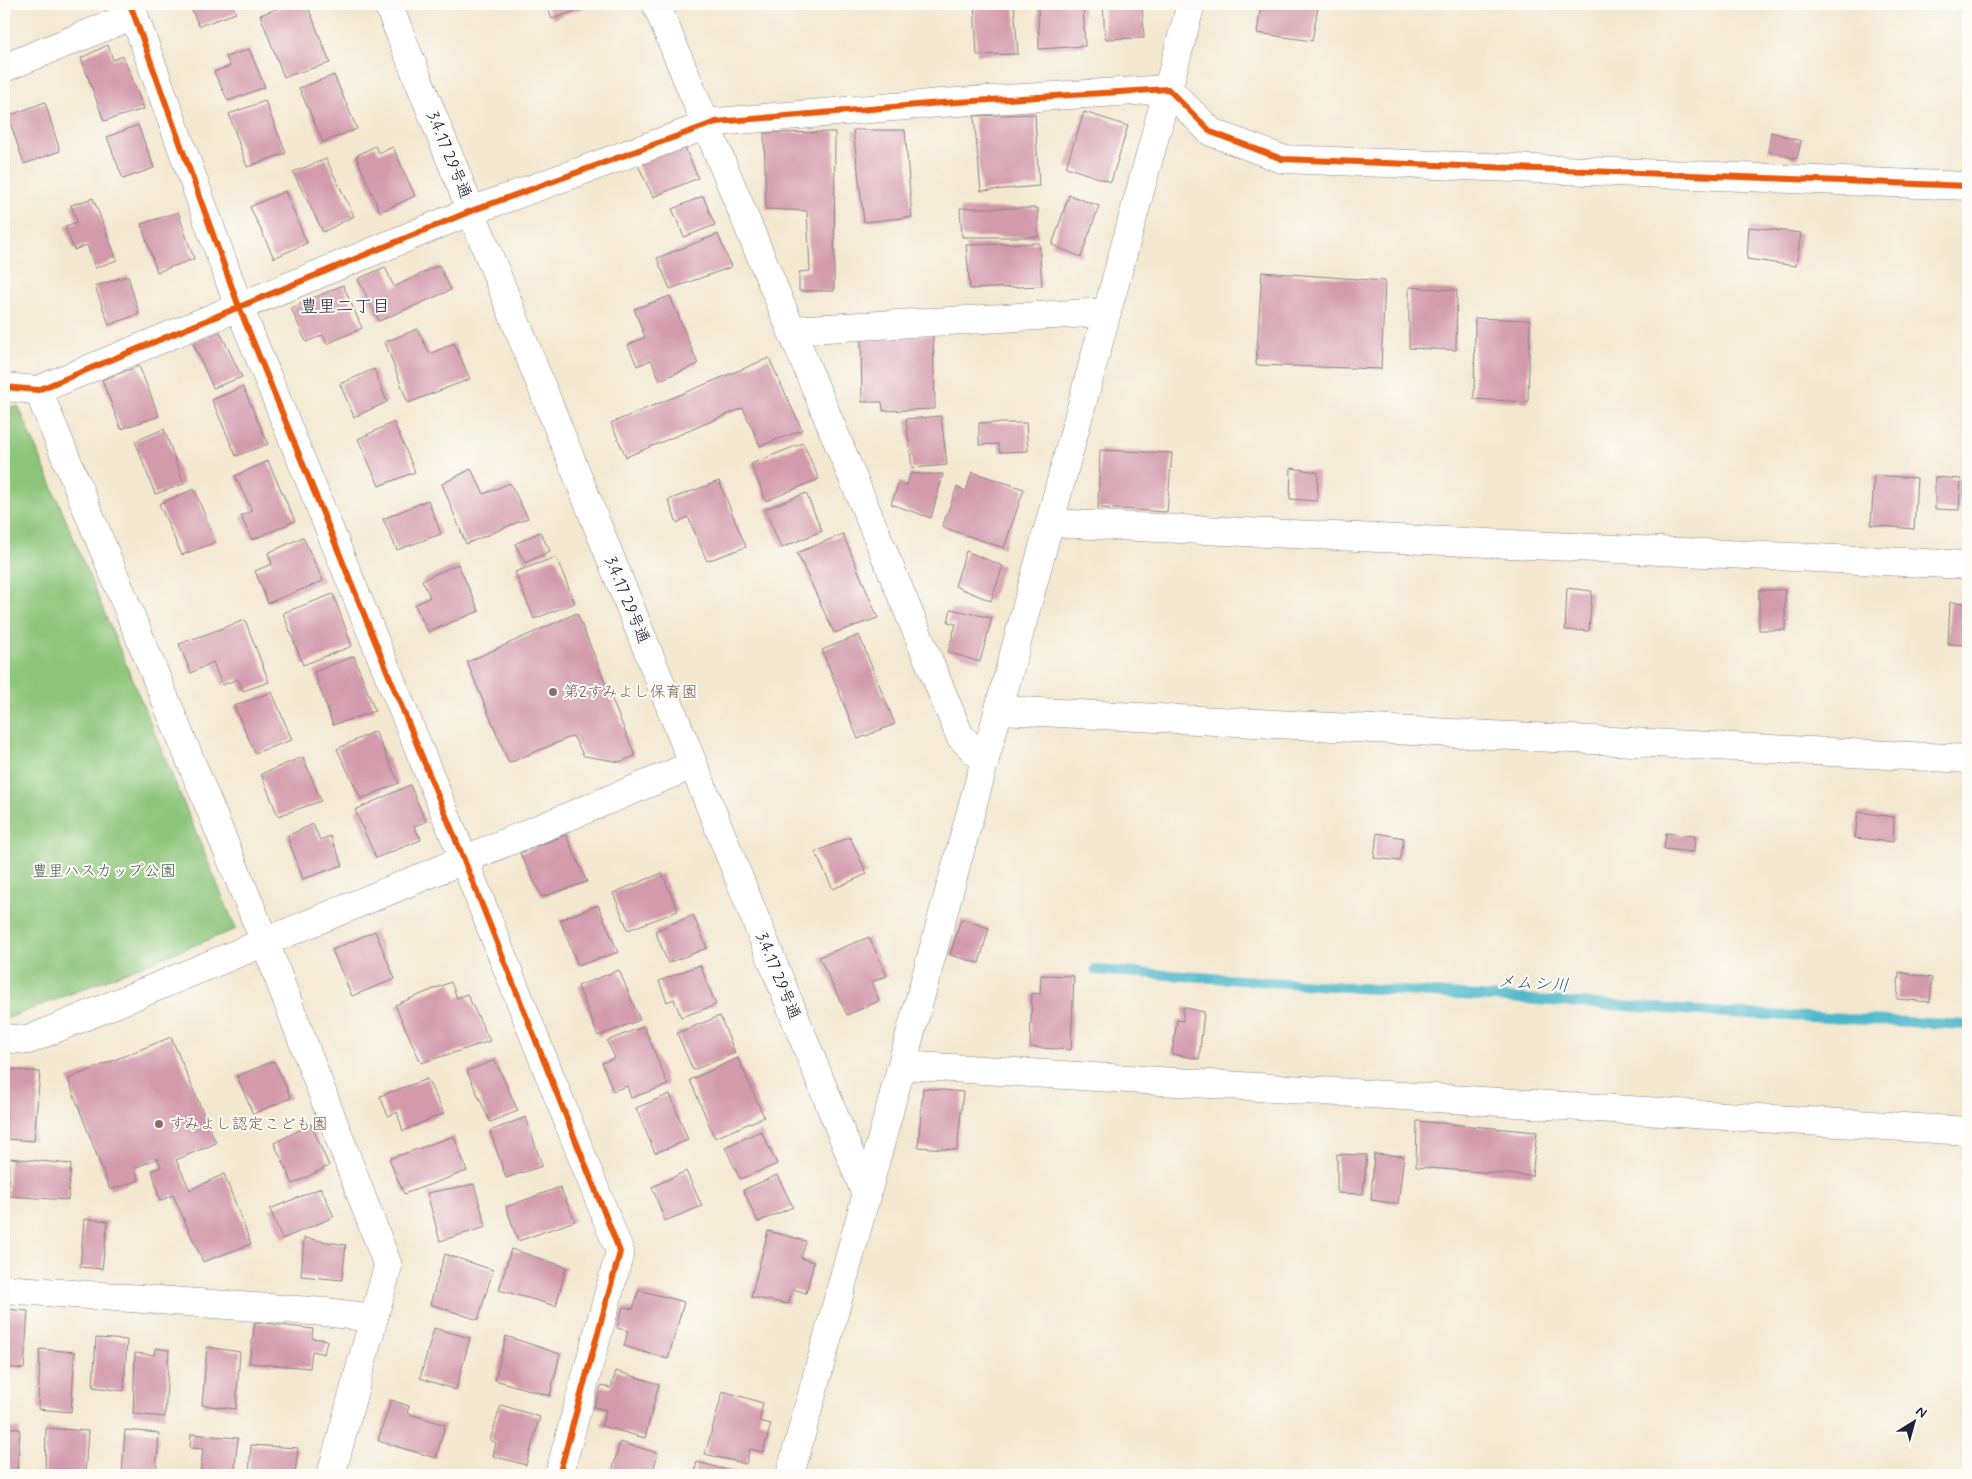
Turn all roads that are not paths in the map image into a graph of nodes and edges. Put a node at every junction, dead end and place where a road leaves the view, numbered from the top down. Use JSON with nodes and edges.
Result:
{"nodes":[{"id":1,"x":388,"y":4,"type":"edge"},
{"id":2,"x":656,"y":4,"type":"edge"},
{"id":3,"x":1191,"y":4,"type":"edge"},
{"id":4,"x":132,"y":9,"type":"edge"},
{"id":5,"x":4,"y":68,"type":"edge"},
{"id":6,"x":1168,"y":89,"type":"junction"},
{"id":7,"x":706,"y":126,"type":"junction"},
{"id":8,"x":1968,"y":186,"type":"edge"},
{"id":9,"x":471,"y":211,"type":"junction"},
{"id":10,"x":239,"y":307,"type":"junction"},
{"id":11,"x":1108,"y":312,"type":"junction"},
{"id":12,"x":791,"y":330,"type":"junction"},
{"id":13,"x":4,"y":387,"type":"edge"},
{"id":14,"x":38,"y":390,"type":"junction"},
{"id":15,"x":1050,"y":523,"type":"junction"},
{"id":16,"x":1968,"y":565,"type":"edge"},
{"id":17,"x":999,"y":710,"type":"junction"},
{"id":18,"x":1968,"y":759,"type":"edge"},
{"id":19,"x":985,"y":761,"type":"junction"},
{"id":20,"x":693,"y":765,"type":"junction"},
{"id":21,"x":464,"y":860,"type":"junction"},
{"id":22,"x":265,"y":942,"type":"junction"},
{"id":23,"x":4,"y":1038,"type":"edge"},
{"id":24,"x":902,"y":1065,"type":"junction"},
{"id":25,"x":1968,"y":1131,"type":"edge"},
{"id":26,"x":866,"y":1197,"type":"junction"},
{"id":27,"x":4,"y":1289,"type":"edge"},
{"id":28,"x":374,"y":1318,"type":"junction"},
{"id":29,"x":331,"y":1475,"type":"edge"},
{"id":30,"x":559,"y":1475,"type":"edge"},
{"id":31,"x":790,"y":1475,"type":"edge"}],
"edges":[{"from":1,"to":9,"type":"street","name":"3.4.17 29号通"},
{"from":2,"to":7,"type":"street"},
{"from":3,"to":6,"type":"street"},
{"from":4,"to":5,"type":"street"},
{"from":4,"to":10,"type":"street"},
{"from":6,"to":7,"type":"street"},
{"from":6,"to":8,"type":"street"},
{"from":6,"to":11,"type":"street"},
{"from":7,"to":9,"type":"street"},
{"from":7,"to":12,"type":"street"},
{"from":9,"to":10,"type":"street"},
{"from":9,"to":20,"type":"street","name":"3.4.17 29号通"},
{"from":10,"to":14,"type":"street"},
{"from":10,"to":21,"type":"street"},
{"from":11,"to":12,"type":"street"},
{"from":11,"to":15,"type":"street"},
{"from":12,"to":19,"type":"street"},
{"from":13,"to":14,"type":"street"},
{"from":14,"to":22,"type":"street"},
{"from":15,"to":16,"type":"street"},
{"from":15,"to":17,"type":"street"},
{"from":17,"to":18,"type":"street"},
{"from":17,"to":19,"type":"street"},
{"from":19,"to":24,"type":"street"},
{"from":20,"to":21,"type":"street"},
{"from":20,"to":26,"type":"street","name":"3.4.17 29号通"},
{"from":21,"to":22,"type":"street"},
{"from":21,"to":30,"type":"street"},
{"from":22,"to":23,"type":"street"},
{"from":22,"to":28,"type":"street"},
{"from":24,"to":25,"type":"street"},
{"from":24,"to":26,"type":"street"},
{"from":26,"to":31,"type":"street"},
{"from":27,"to":28,"type":"street"},
{"from":28,"to":29,"type":"street"}]}
